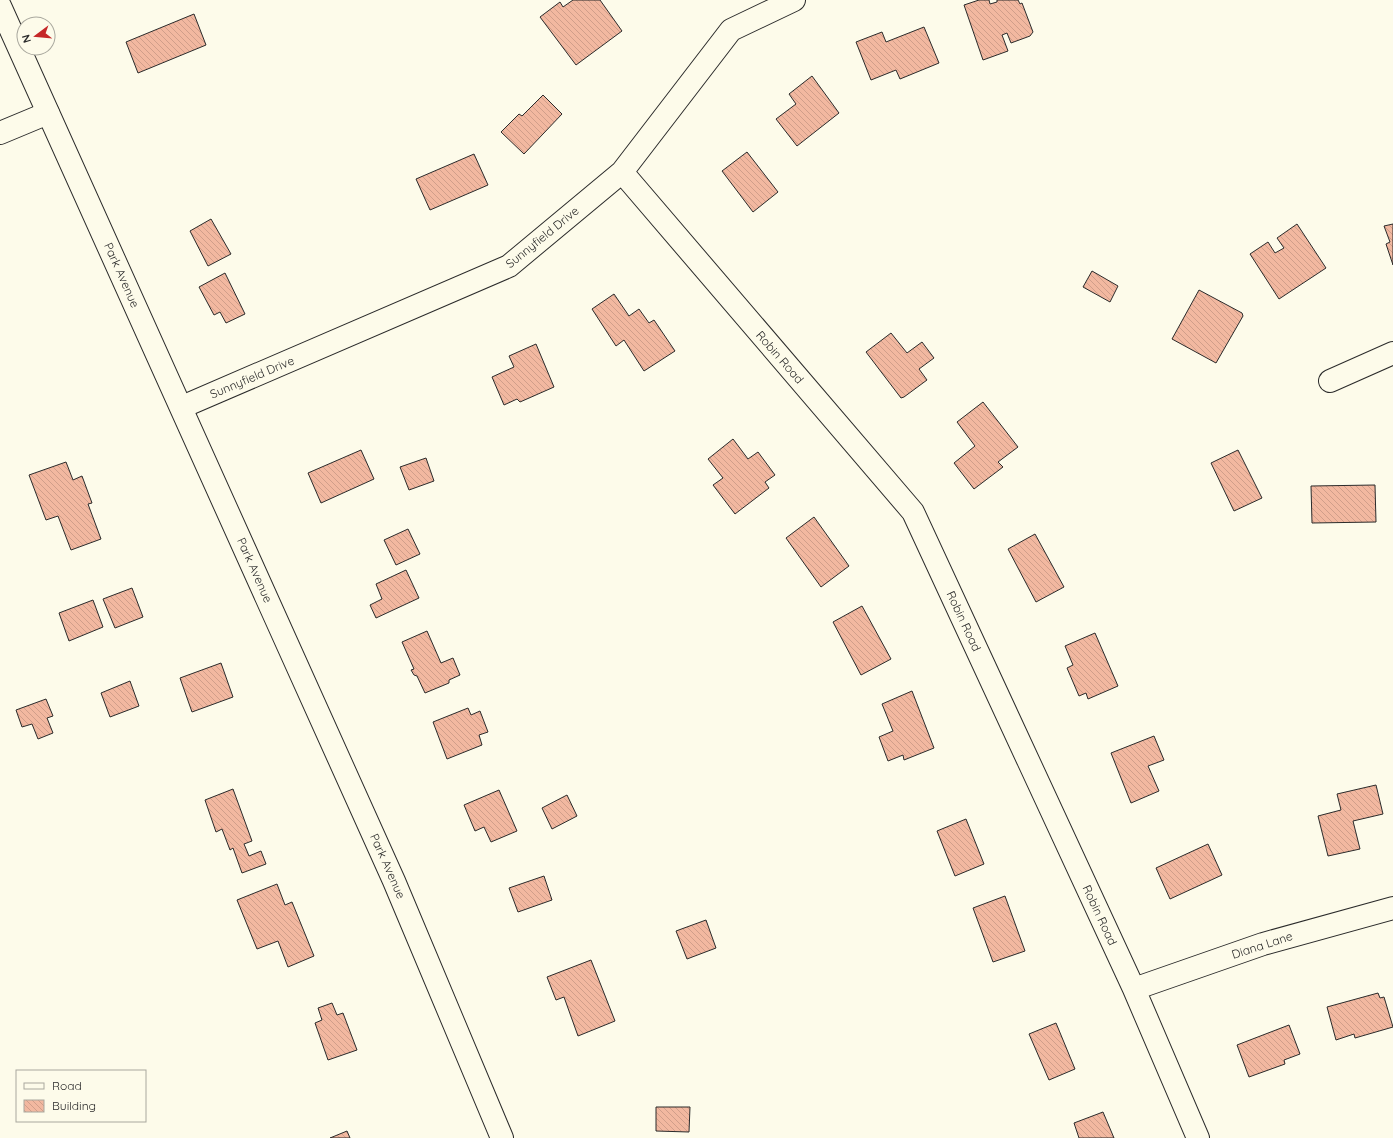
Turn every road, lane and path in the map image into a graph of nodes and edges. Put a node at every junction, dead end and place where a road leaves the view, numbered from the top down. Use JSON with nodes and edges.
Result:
{"nodes":[{"id":1,"x":794,"y":0,"type":"edge"},
{"id":2,"x":0,"y":6,"type":"edge"},
{"id":3,"x":48,"y":113,"type":"junction"},
{"id":4,"x":0,"y":133,"type":"edge"},
{"id":5,"x":622,"y":172,"type":"junction"},
{"id":6,"x":1393,"y":352,"type":"edge"},
{"id":7,"x":1330,"y":381,"type":"dead end"},
{"id":8,"x":182,"y":407,"type":"junction"},
{"id":9,"x":1393,"y":908,"type":"edge"},
{"id":10,"x":1134,"y":989,"type":"junction"},
{"id":11,"x":502,"y":1138,"type":"edge"},
{"id":12,"x":1198,"y":1138,"type":"edge"}],
"edges":[{"from":1,"to":5,"type":"street","name":"Sunnyfield Drive"},
{"from":2,"to":3,"type":"street","name":"Park Avenue"},
{"from":3,"to":4,"type":"street"},
{"from":3,"to":8,"type":"street","name":"Park Avenue"},
{"from":5,"to":8,"type":"street","name":"Sunnyfield Drive"},
{"from":5,"to":10,"type":"street","name":"Robin Road"},
{"from":6,"to":7,"type":"street"},
{"from":8,"to":11,"type":"street","name":"Park Avenue"},
{"from":9,"to":10,"type":"street","name":"Diana Lane"},
{"from":10,"to":12,"type":"street","name":"Robin Road"}]}
